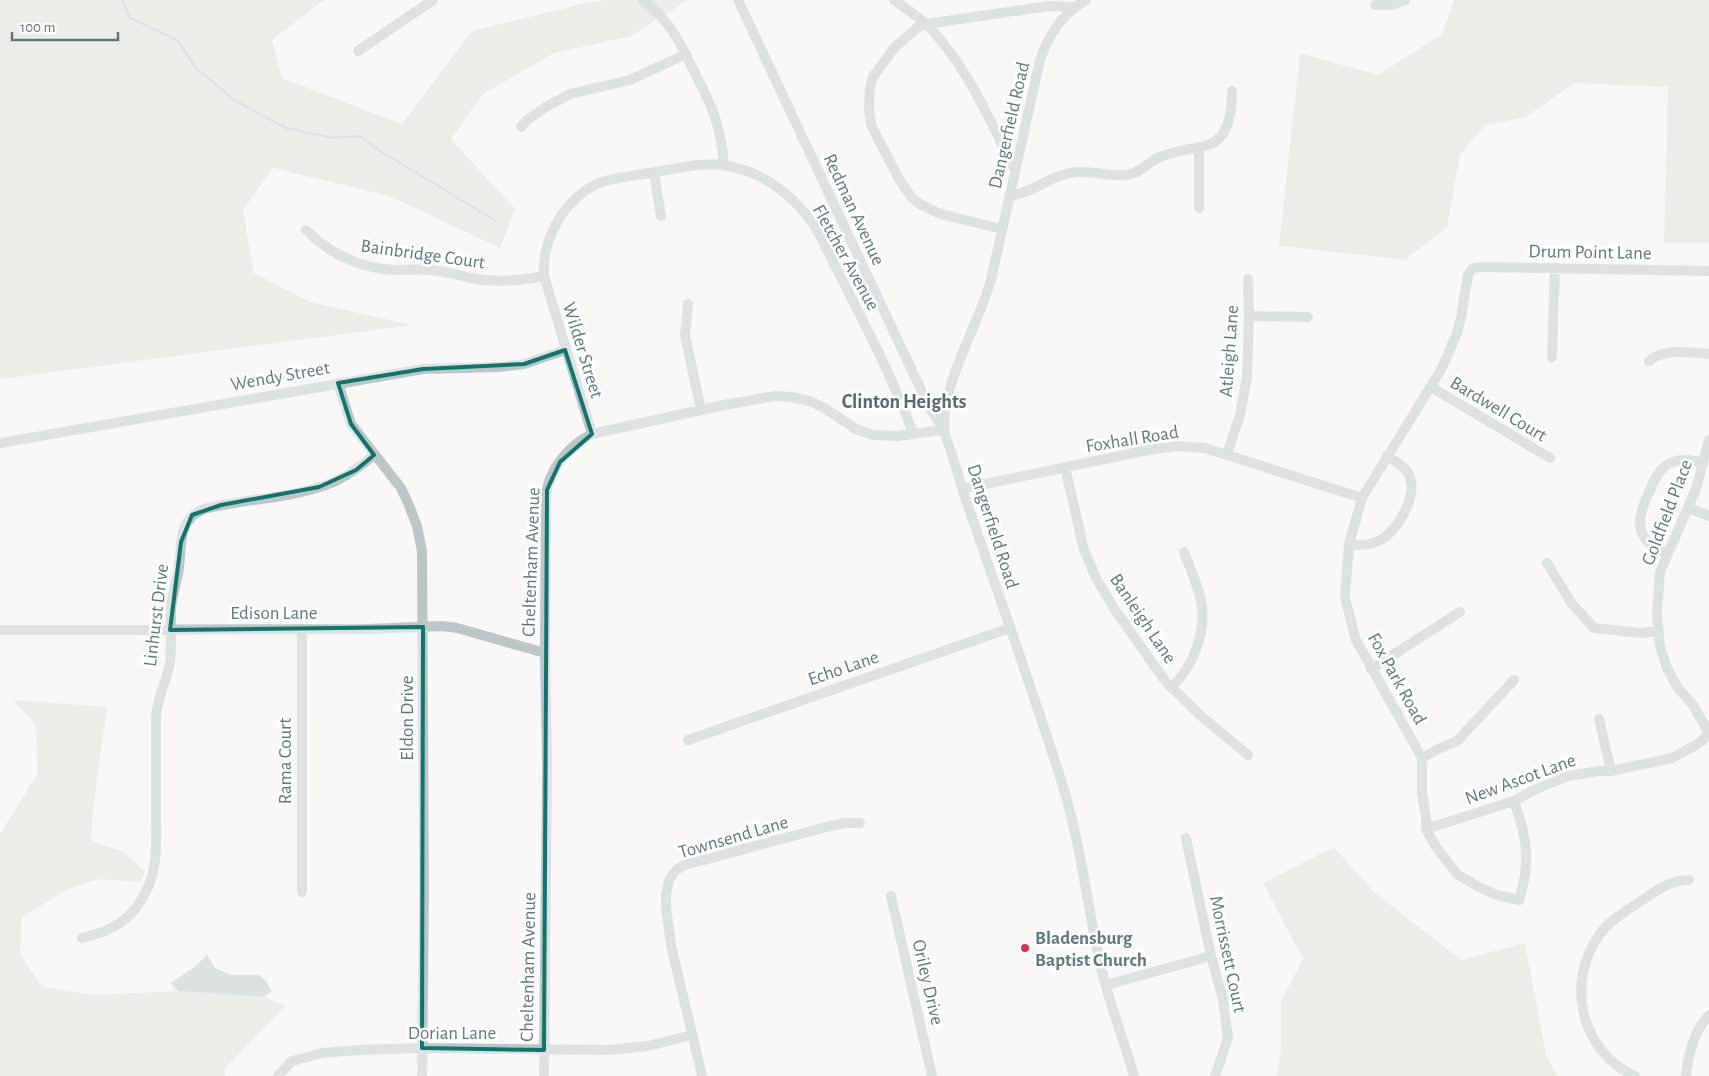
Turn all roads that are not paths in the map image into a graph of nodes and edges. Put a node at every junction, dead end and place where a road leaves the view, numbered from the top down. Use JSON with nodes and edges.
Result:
{"nodes":[{"id":1,"x":433,"y":0,"type":"edge"},
{"id":2,"x":643,"y":0,"type":"edge"},
{"id":3,"x":738,"y":0,"type":"edge"},
{"id":4,"x":894,"y":0,"type":"edge"},
{"id":5,"x":1086,"y":0,"type":"edge"},
{"id":6,"x":1405,"y":0,"type":"edge"},
{"id":7,"x":1376,"y":5,"type":"dead end"},
{"id":8,"x":1074,"y":7,"type":"junction"},
{"id":9,"x":926,"y":24,"type":"junction"},
{"id":10,"x":358,"y":52,"type":"dead end"},
{"id":11,"x":686,"y":54,"type":"junction"},
{"id":12,"x":1232,"y":91,"type":"dead end"},
{"id":13,"x":521,"y":126,"type":"dead end"},
{"id":14,"x":1199,"y":147,"type":"junction"},
{"id":15,"x":724,"y":166,"type":"junction"},
{"id":16,"x":1014,"y":171,"type":"junction"},
{"id":17,"x":654,"y":173,"type":"junction"},
{"id":18,"x":1009,"y":196,"type":"junction"},
{"id":19,"x":1199,"y":208,"type":"dead end"},
{"id":20,"x":661,"y":216,"type":"dead end"},
{"id":21,"x":1002,"y":229,"type":"junction"},
{"id":22,"x":306,"y":230,"type":"dead end"},
{"id":23,"x":1555,"y":268,"type":"junction"},
{"id":24,"x":1472,"y":269,"type":"joint"},
{"id":25,"x":1709,"y":271,"type":"edge"},
{"id":26,"x":544,"y":276,"type":"junction"},
{"id":27,"x":1248,"y":279,"type":"dead end"},
{"id":28,"x":688,"y":304,"type":"dead end"},
{"id":29,"x":1249,"y":316,"type":"junction"},
{"id":30,"x":1308,"y":317,"type":"dead end"},
{"id":31,"x":565,"y":350,"type":"junction"},
{"id":32,"x":1709,"y":354,"type":"edge"},
{"id":33,"x":1552,"y":357,"type":"dead end"},
{"id":34,"x":1649,"y":361,"type":"dead end"},
{"id":35,"x":338,"y":383,"type":"junction"},
{"id":36,"x":1431,"y":387,"type":"junction"},
{"id":37,"x":701,"y":410,"type":"junction"},
{"id":38,"x":944,"y":430,"type":"junction"},
{"id":39,"x":912,"y":433,"type":"junction"},
{"id":40,"x":592,"y":434,"type":"junction"},
{"id":41,"x":1709,"y":440,"type":"edge"},
{"id":42,"x":0,"y":443,"type":"edge"},
{"id":43,"x":1227,"y":454,"type":"junction"},
{"id":44,"x":374,"y":455,"type":"junction"},
{"id":45,"x":1387,"y":456,"type":"junction"},
{"id":46,"x":1550,"y":458,"type":"dead end"},
{"id":47,"x":1703,"y":463,"type":"junction"},
{"id":48,"x":1065,"y":468,"type":"junction"},
{"id":49,"x":962,"y":488,"type":"junction"},
{"id":50,"x":1362,"y":498,"type":"junction"},
{"id":51,"x":1689,"y":508,"type":"junction"},
{"id":52,"x":1709,"y":516,"type":"edge"},
{"id":53,"x":1349,"y":544,"type":"junction"},
{"id":54,"x":1184,"y":552,"type":"dead end"},
{"id":55,"x":1667,"y":554,"type":"junction"},
{"id":56,"x":1548,"y":563,"type":"dead end"},
{"id":57,"x":1460,"y":612,"type":"dead end"},
{"id":58,"x":423,"y":627,"type":"junction"},
{"id":59,"x":1010,"y":628,"type":"junction"},
{"id":60,"x":302,"y":629,"type":"junction"},
{"id":61,"x":0,"y":630,"type":"edge"},
{"id":62,"x":170,"y":630,"type":"junction"},
{"id":63,"x":1658,"y":631,"type":"junction"},
{"id":64,"x":545,"y":653,"type":"junction"},
{"id":65,"x":1371,"y":669,"type":"junction"},
{"id":66,"x":1514,"y":680,"type":"dead end"},
{"id":67,"x":1171,"y":688,"type":"junction"},
{"id":68,"x":1599,"y":719,"type":"dead end"},
{"id":69,"x":1709,"y":734,"type":"edge"},
{"id":70,"x":688,"y":740,"type":"dead end"},
{"id":71,"x":1248,"y":755,"type":"dead end"},
{"id":72,"x":1422,"y":758,"type":"junction"},
{"id":73,"x":1611,"y":771,"type":"junction"},
{"id":74,"x":1514,"y":801,"type":"junction"},
{"id":75,"x":860,"y":823,"type":"dead end"},
{"id":76,"x":1426,"y":828,"type":"junction"},
{"id":77,"x":1186,"y":838,"type":"dead end"},
{"id":78,"x":1689,"y":880,"type":"dead end"},
{"id":79,"x":302,"y":892,"type":"dead end"},
{"id":80,"x":891,"y":896,"type":"dead end"},
{"id":81,"x":82,"y":938,"type":"dead end"},
{"id":82,"x":1211,"y":956,"type":"junction"},
{"id":83,"x":1106,"y":984,"type":"junction"},
{"id":84,"x":1709,"y":1015,"type":"edge"},
{"id":85,"x":692,"y":1035,"type":"junction"},
{"id":86,"x":422,"y":1048,"type":"junction"},
{"id":87,"x":544,"y":1050,"type":"junction"},
{"id":88,"x":278,"y":1076,"type":"edge"},
{"id":89,"x":422,"y":1076,"type":"edge"},
{"id":90,"x":544,"y":1076,"type":"edge"},
{"id":91,"x":702,"y":1076,"type":"edge"},
{"id":92,"x":932,"y":1076,"type":"edge"},
{"id":93,"x":1134,"y":1076,"type":"edge"},
{"id":94,"x":1215,"y":1076,"type":"edge"},
{"id":95,"x":1635,"y":1076,"type":"edge"},
{"id":96,"x":1686,"y":1076,"type":"edge"}],
"edges":[{"from":1,"to":10,"type":"street"},
{"from":2,"to":11,"type":"street"},
{"from":3,"to":38,"type":"street","name":"Redman Avenue"},
{"from":4,"to":9,"type":"street"},
{"from":5,"to":8,"type":"street","name":"Dangerfield Road"},
{"from":6,"to":7,"type":"street"},
{"from":8,"to":9,"type":"street"},
{"from":8,"to":16,"type":"street","name":"Dangerfield Road"},
{"from":9,"to":16,"type":"street"},
{"from":9,"to":21,"type":"street"},
{"from":11,"to":13,"type":"street"},
{"from":11,"to":15,"type":"street"},
{"from":12,"to":14,"type":"street"},
{"from":14,"to":18,"type":"street"},
{"from":14,"to":19,"type":"street"},
{"from":15,"to":17,"type":"street","name":"Fletcher Avenue"},
{"from":15,"to":39,"type":"street","name":"Fletcher Avenue"},
{"from":16,"to":18,"type":"street","name":"Dangerfield Road"},
{"from":17,"to":20,"type":"street"},
{"from":17,"to":26,"type":"street","name":"Fletcher Avenue"},
{"from":18,"to":21,"type":"street","name":"Dangerfield Road"},
{"from":21,"to":38,"type":"street","name":"Dangerfield Road"},
{"from":22,"to":26,"type":"street","name":"Bainbridge Court"},
{"from":23,"to":24,"type":"street","name":"Drum Point Lane"},
{"from":23,"to":25,"type":"street","name":"Drum Point Lane"},
{"from":23,"to":33,"type":"street"},
{"from":24,"to":36,"type":"street","name":"Fox Park Road"},
{"from":26,"to":31,"type":"street","name":"Wilder Street"},
{"from":27,"to":29,"type":"street","name":"Atleigh Lane"},
{"from":28,"to":37,"type":"street"},
{"from":29,"to":30,"type":"street"},
{"from":29,"to":43,"type":"street","name":"Atleigh Lane"},
{"from":31,"to":35,"type":"street","name":"Wendy Street"},
{"from":31,"to":40,"type":"street","name":"Wilder Street"},
{"from":32,"to":34,"type":"street"},
{"from":35,"to":42,"type":"street","name":"Wendy Street"},
{"from":35,"to":44,"type":"street","name":"Eldon Drive"},
{"from":36,"to":45,"type":"street","name":"Fox Park Road"},
{"from":36,"to":46,"type":"street","name":"Bardwell Court"},
{"from":37,"to":39,"type":"street","name":"Cheltenham Avenue"},
{"from":37,"to":40,"type":"street","name":"Cheltenham Avenue"},
{"from":38,"to":39,"type":"street","name":"Cheltenham Avenue"},
{"from":38,"to":49,"type":"street","name":"Dangerfield Road"},
{"from":40,"to":64,"type":"street","name":"Cheltenham Avenue"},
{"from":41,"to":47,"type":"street","name":"Goldfield Place"},
{"from":43,"to":48,"type":"street","name":"Foxhall Road"},
{"from":43,"to":50,"type":"street","name":"Foxhall Road"},
{"from":44,"to":58,"type":"street","name":"Eldon Drive"},
{"from":44,"to":62,"type":"street","name":"Linhurst Drive"},
{"from":45,"to":50,"type":"street","name":"Fox Park Road"},
{"from":45,"to":53,"type":"street"},
{"from":47,"to":51,"type":"street","name":"Goldfield Place"},
{"from":47,"to":55,"type":"street"},
{"from":48,"to":49,"type":"street","name":"Foxhall Road"},
{"from":48,"to":67,"type":"street","name":"Banleigh Lane"},
{"from":49,"to":59,"type":"street","name":"Dangerfield Road"},
{"from":50,"to":53,"type":"street","name":"Fox Park Road"},
{"from":51,"to":52,"type":"street"},
{"from":51,"to":55,"type":"street","name":"Goldfield Place"},
{"from":53,"to":65,"type":"street","name":"Fox Park Road"},
{"from":54,"to":67,"type":"street"},
{"from":55,"to":63,"type":"street","name":"Goldfield Place"},
{"from":56,"to":63,"type":"street"},
{"from":57,"to":65,"type":"street"},
{"from":58,"to":60,"type":"street","name":"Edison Lane"},
{"from":58,"to":64,"type":"street","name":"Edison Lane"},
{"from":58,"to":86,"type":"street","name":"Eldon Drive"},
{"from":59,"to":70,"type":"street","name":"Echo Lane"},
{"from":59,"to":83,"type":"street","name":"Dangerfield Road"},
{"from":60,"to":62,"type":"street","name":"Edison Lane"},
{"from":60,"to":79,"type":"street","name":"Rama Court"},
{"from":61,"to":62,"type":"street","name":"Edison Lane"},
{"from":62,"to":81,"type":"street","name":"Linhurst Drive"},
{"from":63,"to":69,"type":"street","name":"Goldfield Place"},
{"from":64,"to":87,"type":"street","name":"Cheltenham Avenue"},
{"from":65,"to":72,"type":"street","name":"Fox Park Road"},
{"from":66,"to":72,"type":"street"},
{"from":67,"to":71,"type":"street","name":"Banleigh Lane"},
{"from":68,"to":73,"type":"street"},
{"from":69,"to":73,"type":"street","name":"New Ascot Lane"},
{"from":72,"to":76,"type":"street","name":"Fox Park Road"},
{"from":73,"to":74,"type":"street","name":"New Ascot Lane"},
{"from":74,"to":76,"type":"street","name":"New Ascot Lane"},
{"from":74,"to":76,"type":"street","name":"Fox Park Road"},
{"from":75,"to":85,"type":"street","name":"Townsend Lane"},
{"from":77,"to":82,"type":"street","name":"Morrissett Court"},
{"from":78,"to":95,"type":"street"},
{"from":80,"to":92,"type":"street","name":"Oriley Drive"},
{"from":82,"to":83,"type":"street"},
{"from":82,"to":94,"type":"street","name":"Morrissett Court"},
{"from":83,"to":93,"type":"street","name":"Dangerfield Road"},
{"from":84,"to":96,"type":"street"},
{"from":85,"to":87,"type":"street","name":"Dorian Lane"},
{"from":85,"to":91,"type":"street","name":"Townsend Lane"},
{"from":86,"to":87,"type":"street","name":"Dorian Lane"},
{"from":86,"to":88,"type":"street","name":"Dorian Lane"},
{"from":86,"to":89,"type":"street","name":"Eldon Drive"},
{"from":87,"to":90,"type":"street","name":"Cheltenham Avenue"}]}
